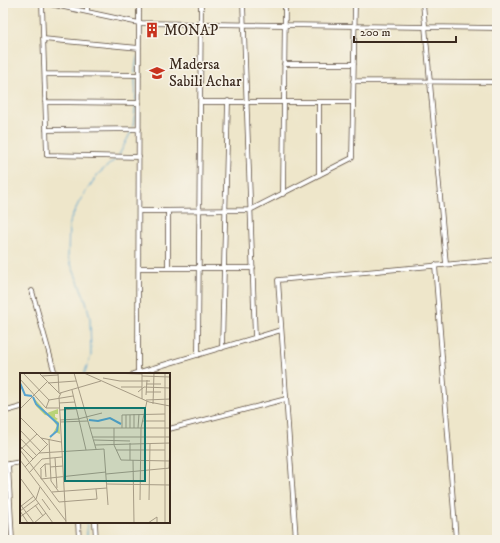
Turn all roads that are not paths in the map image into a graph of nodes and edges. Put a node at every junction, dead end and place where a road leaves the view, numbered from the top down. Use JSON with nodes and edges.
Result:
{"nodes":[{"id":1,"x":43,"y":3,"type":"edge"},
{"id":2,"x":87,"y":3,"type":"edge"},
{"id":3,"x":139,"y":3,"type":"edge"},
{"id":4,"x":201,"y":3,"type":"edge"},
{"id":5,"x":242,"y":3,"type":"edge"},
{"id":6,"x":285,"y":3,"type":"edge"},
{"id":7,"x":355,"y":3,"type":"edge"},
{"id":8,"x":423,"y":3,"type":"edge"},
{"id":9,"x":87,"y":12,"type":"junction"},
{"id":10,"x":139,"y":23,"type":"junction"},
{"id":11,"x":200,"y":24,"type":"junction"},
{"id":12,"x":243,"y":24,"type":"junction"},
{"id":13,"x":284,"y":25,"type":"junction"},
{"id":14,"x":355,"y":26,"type":"junction"},
{"id":15,"x":425,"y":27,"type":"junction"},
{"id":16,"x":497,"y":28,"type":"edge"},
{"id":17,"x":44,"y":39,"type":"junction"},
{"id":18,"x":139,"y":48,"type":"junction"},
{"id":19,"x":284,"y":64,"type":"junction"},
{"id":20,"x":354,"y":64,"type":"junction"},
{"id":21,"x":44,"y":74,"type":"junction"},
{"id":22,"x":139,"y":75,"type":"junction"},
{"id":23,"x":354,"y":81,"type":"junction"},
{"id":24,"x":430,"y":81,"type":"junction"},
{"id":25,"x":497,"y":82,"type":"edge"},
{"id":26,"x":228,"y":101,"type":"junction"},
{"id":27,"x":246,"y":101,"type":"junction"},
{"id":28,"x":45,"y":102,"type":"junction"},
{"id":29,"x":200,"y":102,"type":"junction"},
{"id":30,"x":284,"y":102,"type":"junction"},
{"id":31,"x":319,"y":102,"type":"junction"},
{"id":32,"x":353,"y":102,"type":"junction"},
{"id":33,"x":139,"y":103,"type":"junction"},
{"id":34,"x":139,"y":129,"type":"junction"},
{"id":35,"x":46,"y":130,"type":"junction"},
{"id":36,"x":139,"y":157,"type":"junction"},
{"id":37,"x":319,"y":175,"type":"junction"},
{"id":38,"x":283,"y":194,"type":"junction"},
{"id":39,"x":250,"y":210,"type":"junction"},
{"id":40,"x":139,"y":211,"type":"junction"},
{"id":41,"x":199,"y":211,"type":"junction"},
{"id":42,"x":225,"y":211,"type":"junction"},
{"id":43,"x":168,"y":212,"type":"junction"},
{"id":44,"x":497,"y":260,"type":"edge"},
{"id":45,"x":446,"y":264,"type":"junction"},
{"id":46,"x":435,"y":265,"type":"junction"},
{"id":47,"x":138,"y":268,"type":"junction"},
{"id":48,"x":168,"y":268,"type":"junction"},
{"id":49,"x":198,"y":268,"type":"junction"},
{"id":50,"x":224,"y":268,"type":"junction"},
{"id":51,"x":253,"y":268,"type":"junction"},
{"id":52,"x":32,"y":291,"type":"dead end"},
{"id":53,"x":281,"y":330,"type":"junction"},
{"id":54,"x":255,"y":338,"type":"junction"},
{"id":55,"x":222,"y":348,"type":"junction"},
{"id":56,"x":198,"y":355,"type":"junction"},
{"id":57,"x":138,"y":372,"type":"joint"},
{"id":58,"x":55,"y":373,"type":"edge"},
{"id":59,"x":286,"y":400,"type":"junction"},
{"id":60,"x":20,"y":406,"type":"edge"},
{"id":61,"x":3,"y":412,"type":"edge"},
{"id":62,"x":170,"y":428,"type":"edge"},
{"id":63,"x":20,"y":462,"type":"edge"},
{"id":64,"x":5,"y":465,"type":"edge"},
{"id":65,"x":78,"y":523,"type":"edge"},
{"id":66,"x":95,"y":523,"type":"edge"},
{"id":67,"x":12,"y":540,"type":"edge"},
{"id":68,"x":79,"y":540,"type":"edge"},
{"id":69,"x":96,"y":540,"type":"edge"},
{"id":70,"x":296,"y":540,"type":"edge"},
{"id":71,"x":456,"y":540,"type":"edge"}],
"edges":[{"from":1,"to":9,"type":"street"},
{"from":1,"to":17,"type":"street"},
{"from":2,"to":9,"type":"street"},
{"from":3,"to":10,"type":"street"},
{"from":4,"to":11,"type":"street"},
{"from":5,"to":12,"type":"street"},
{"from":6,"to":13,"type":"street"},
{"from":7,"to":14,"type":"street"},
{"from":8,"to":15,"type":"street"},
{"from":9,"to":10,"type":"street"},
{"from":10,"to":11,"type":"street"},
{"from":10,"to":18,"type":"street"},
{"from":11,"to":12,"type":"street"},
{"from":11,"to":29,"type":"street"},
{"from":12,"to":13,"type":"street"},
{"from":12,"to":27,"type":"street"},
{"from":13,"to":14,"type":"street"},
{"from":13,"to":19,"type":"street"},
{"from":14,"to":15,"type":"street"},
{"from":14,"to":20,"type":"street"},
{"from":15,"to":16,"type":"street"},
{"from":15,"to":24,"type":"street"},
{"from":17,"to":18,"type":"street"},
{"from":17,"to":21,"type":"street"},
{"from":18,"to":22,"type":"street"},
{"from":19,"to":20,"type":"street"},
{"from":19,"to":30,"type":"street"},
{"from":20,"to":23,"type":"street"},
{"from":21,"to":22,"type":"street"},
{"from":21,"to":28,"type":"street"},
{"from":22,"to":33,"type":"street"},
{"from":23,"to":24,"type":"street"},
{"from":23,"to":32,"type":"street"},
{"from":24,"to":25,"type":"street"},
{"from":24,"to":45,"type":"street"},
{"from":26,"to":27,"type":"street"},
{"from":26,"to":29,"type":"street"},
{"from":26,"to":42,"type":"street"},
{"from":27,"to":30,"type":"street"},
{"from":27,"to":39,"type":"street"},
{"from":28,"to":33,"type":"street"},
{"from":28,"to":35,"type":"street"},
{"from":29,"to":41,"type":"street"},
{"from":30,"to":31,"type":"street"},
{"from":30,"to":38,"type":"street"},
{"from":31,"to":32,"type":"street"},
{"from":31,"to":37,"type":"street"},
{"from":32,"to":37,"type":"street"},
{"from":33,"to":34,"type":"street"},
{"from":34,"to":35,"type":"street"},
{"from":34,"to":36,"type":"street"},
{"from":35,"to":36,"type":"street"},
{"from":36,"to":40,"type":"street"},
{"from":37,"to":38,"type":"street"},
{"from":38,"to":39,"type":"street"},
{"from":39,"to":42,"type":"street"},
{"from":39,"to":51,"type":"street"},
{"from":40,"to":43,"type":"street"},
{"from":40,"to":47,"type":"street"},
{"from":41,"to":42,"type":"street"},
{"from":41,"to":43,"type":"street"},
{"from":41,"to":49,"type":"street"},
{"from":42,"to":50,"type":"street"},
{"from":43,"to":48,"type":"street"},
{"from":44,"to":45,"type":"street"},
{"from":45,"to":46,"type":"street"},
{"from":46,"to":53,"type":"street"},
{"from":46,"to":71,"type":"street"},
{"from":47,"to":48,"type":"street"},
{"from":47,"to":57,"type":"street"},
{"from":48,"to":49,"type":"street"},
{"from":49,"to":50,"type":"street"},
{"from":49,"to":56,"type":"street"},
{"from":50,"to":51,"type":"street"},
{"from":50,"to":55,"type":"street"},
{"from":51,"to":54,"type":"street"},
{"from":52,"to":58,"type":"street"},
{"from":53,"to":54,"type":"street"},
{"from":53,"to":59,"type":"street"},
{"from":54,"to":55,"type":"street"},
{"from":55,"to":56,"type":"street"},
{"from":56,"to":57,"type":"street"},
{"from":59,"to":62,"type":"street"},
{"from":59,"to":70,"type":"street"},
{"from":60,"to":61,"type":"street"},
{"from":63,"to":64,"type":"street"},
{"from":64,"to":67,"type":"street"},
{"from":65,"to":68,"type":"street"},
{"from":66,"to":69,"type":"street"}]}
